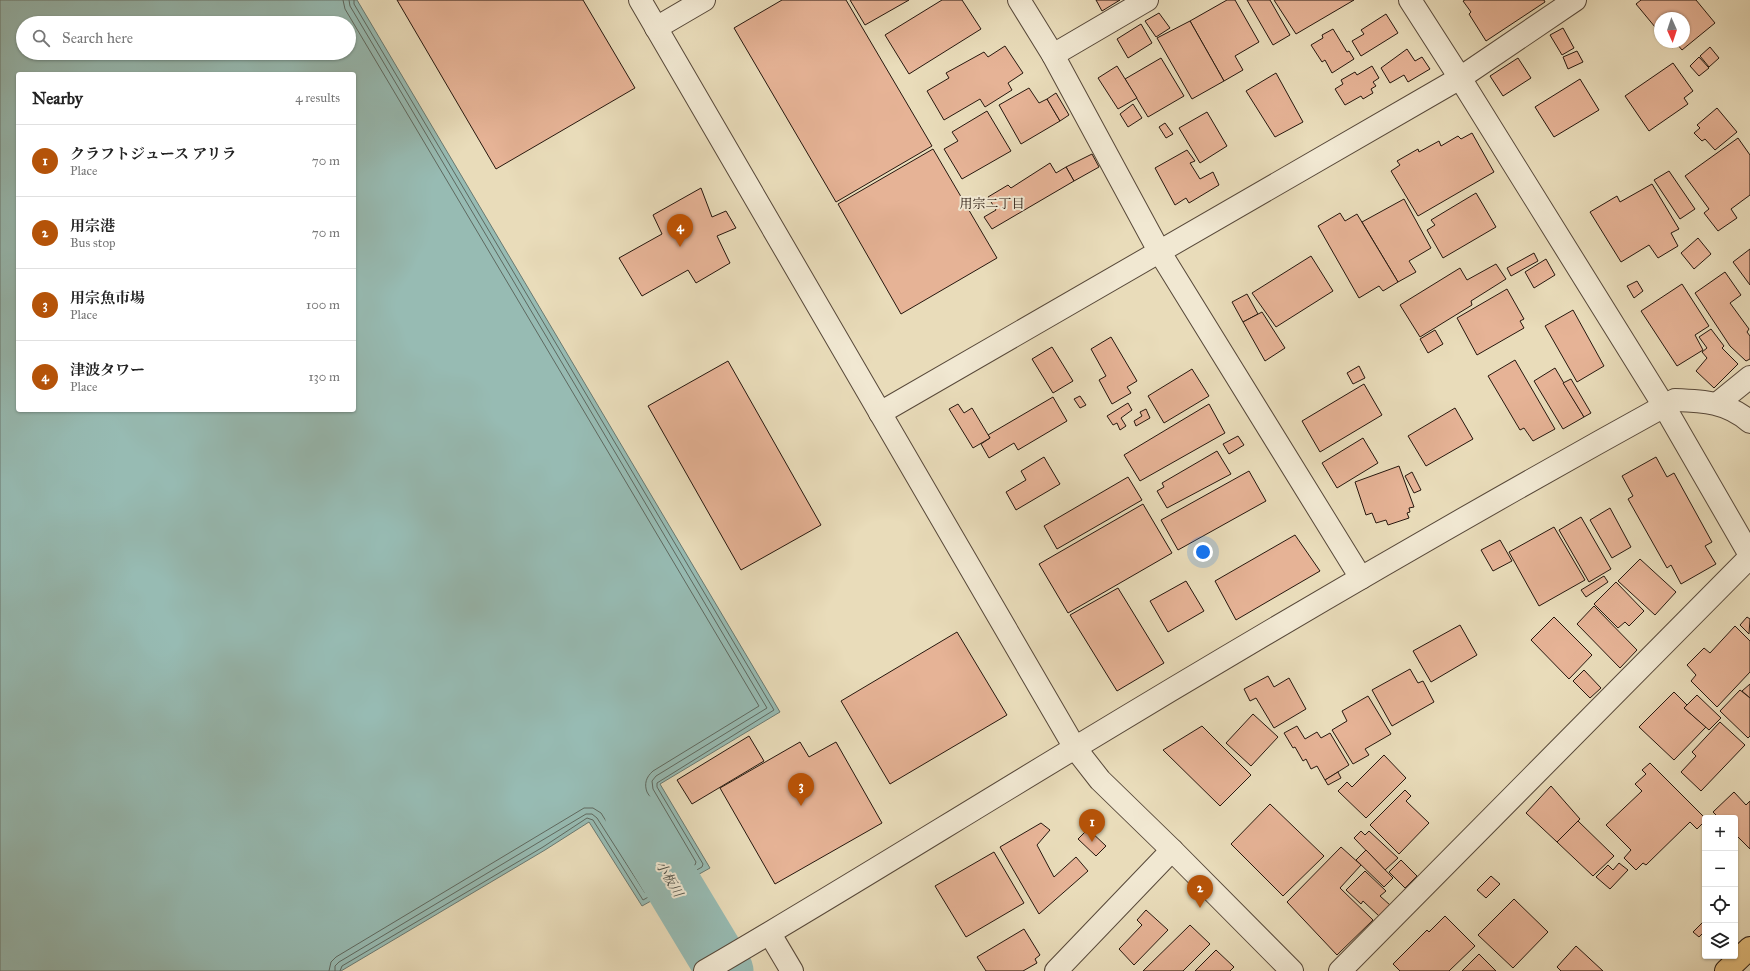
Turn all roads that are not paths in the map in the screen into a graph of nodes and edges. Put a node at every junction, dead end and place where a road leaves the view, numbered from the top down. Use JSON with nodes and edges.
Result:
{"nodes":[{"id":1,"x":640,"y":0,"type":"edge"},
{"id":2,"x":704,"y":0,"type":"edge"},
{"id":3,"x":1019,"y":0,"type":"edge"},
{"id":4,"x":1147,"y":0,"type":"edge"},
{"id":5,"x":1410,"y":0,"type":"edge"},
{"id":6,"x":1575,"y":0,"type":"edge"},
{"id":7,"x":656,"y":28,"type":"junction"},
{"id":8,"x":1053,"y":55,"type":"junction"},
{"id":9,"x":1460,"y":78,"type":"junction"},
{"id":10,"x":1159,"y":251,"type":"junction"},
{"id":11,"x":1750,"y":377,"type":"edge"},
{"id":12,"x":1718,"y":403,"type":"junction"},
{"id":13,"x":1664,"y":406,"type":"junction"},
{"id":14,"x":880,"y":412,"type":"junction"},
{"id":15,"x":1750,"y":422,"type":"edge"},
{"id":16,"x":1750,"y":556,"type":"edge"},
{"id":17,"x":1361,"y":578,"type":"junction"},
{"id":18,"x":1075,"y":748,"type":"junction"},
{"id":19,"x":1172,"y":850,"type":"junction"},
{"id":20,"x":766,"y":936,"type":"junction"},
{"id":21,"x":1750,"y":948,"type":"edge"},
{"id":22,"x":705,"y":971,"type":"edge"},
{"id":23,"x":792,"y":971,"type":"edge"},
{"id":24,"x":1056,"y":971,"type":"edge"},
{"id":25,"x":1292,"y":971,"type":"edge"},
{"id":26,"x":1340,"y":971,"type":"edge"},
{"id":27,"x":1726,"y":971,"type":"edge"}],
"edges":[{"from":1,"to":7,"type":"street"},
{"from":2,"to":7,"type":"street"},
{"from":3,"to":8,"type":"street"},
{"from":4,"to":8,"type":"street"},
{"from":5,"to":9,"type":"street"},
{"from":6,"to":9,"type":"street"},
{"from":7,"to":14,"type":"street"},
{"from":8,"to":10,"type":"street"},
{"from":9,"to":10,"type":"street"},
{"from":9,"to":13,"type":"street"},
{"from":10,"to":14,"type":"street"},
{"from":10,"to":17,"type":"street"},
{"from":11,"to":12,"type":"street"},
{"from":12,"to":13,"type":"street"},
{"from":12,"to":15,"type":"street"},
{"from":13,"to":16,"type":"street"},
{"from":13,"to":17,"type":"street"},
{"from":14,"to":18,"type":"street"},
{"from":16,"to":26,"type":"street"},
{"from":17,"to":18,"type":"street"},
{"from":18,"to":19,"type":"street"},
{"from":18,"to":20,"type":"street"},
{"from":19,"to":24,"type":"street"},
{"from":19,"to":25,"type":"street"},
{"from":20,"to":22,"type":"street"},
{"from":20,"to":23,"type":"street"},
{"from":21,"to":27,"type":"main road"}]}
